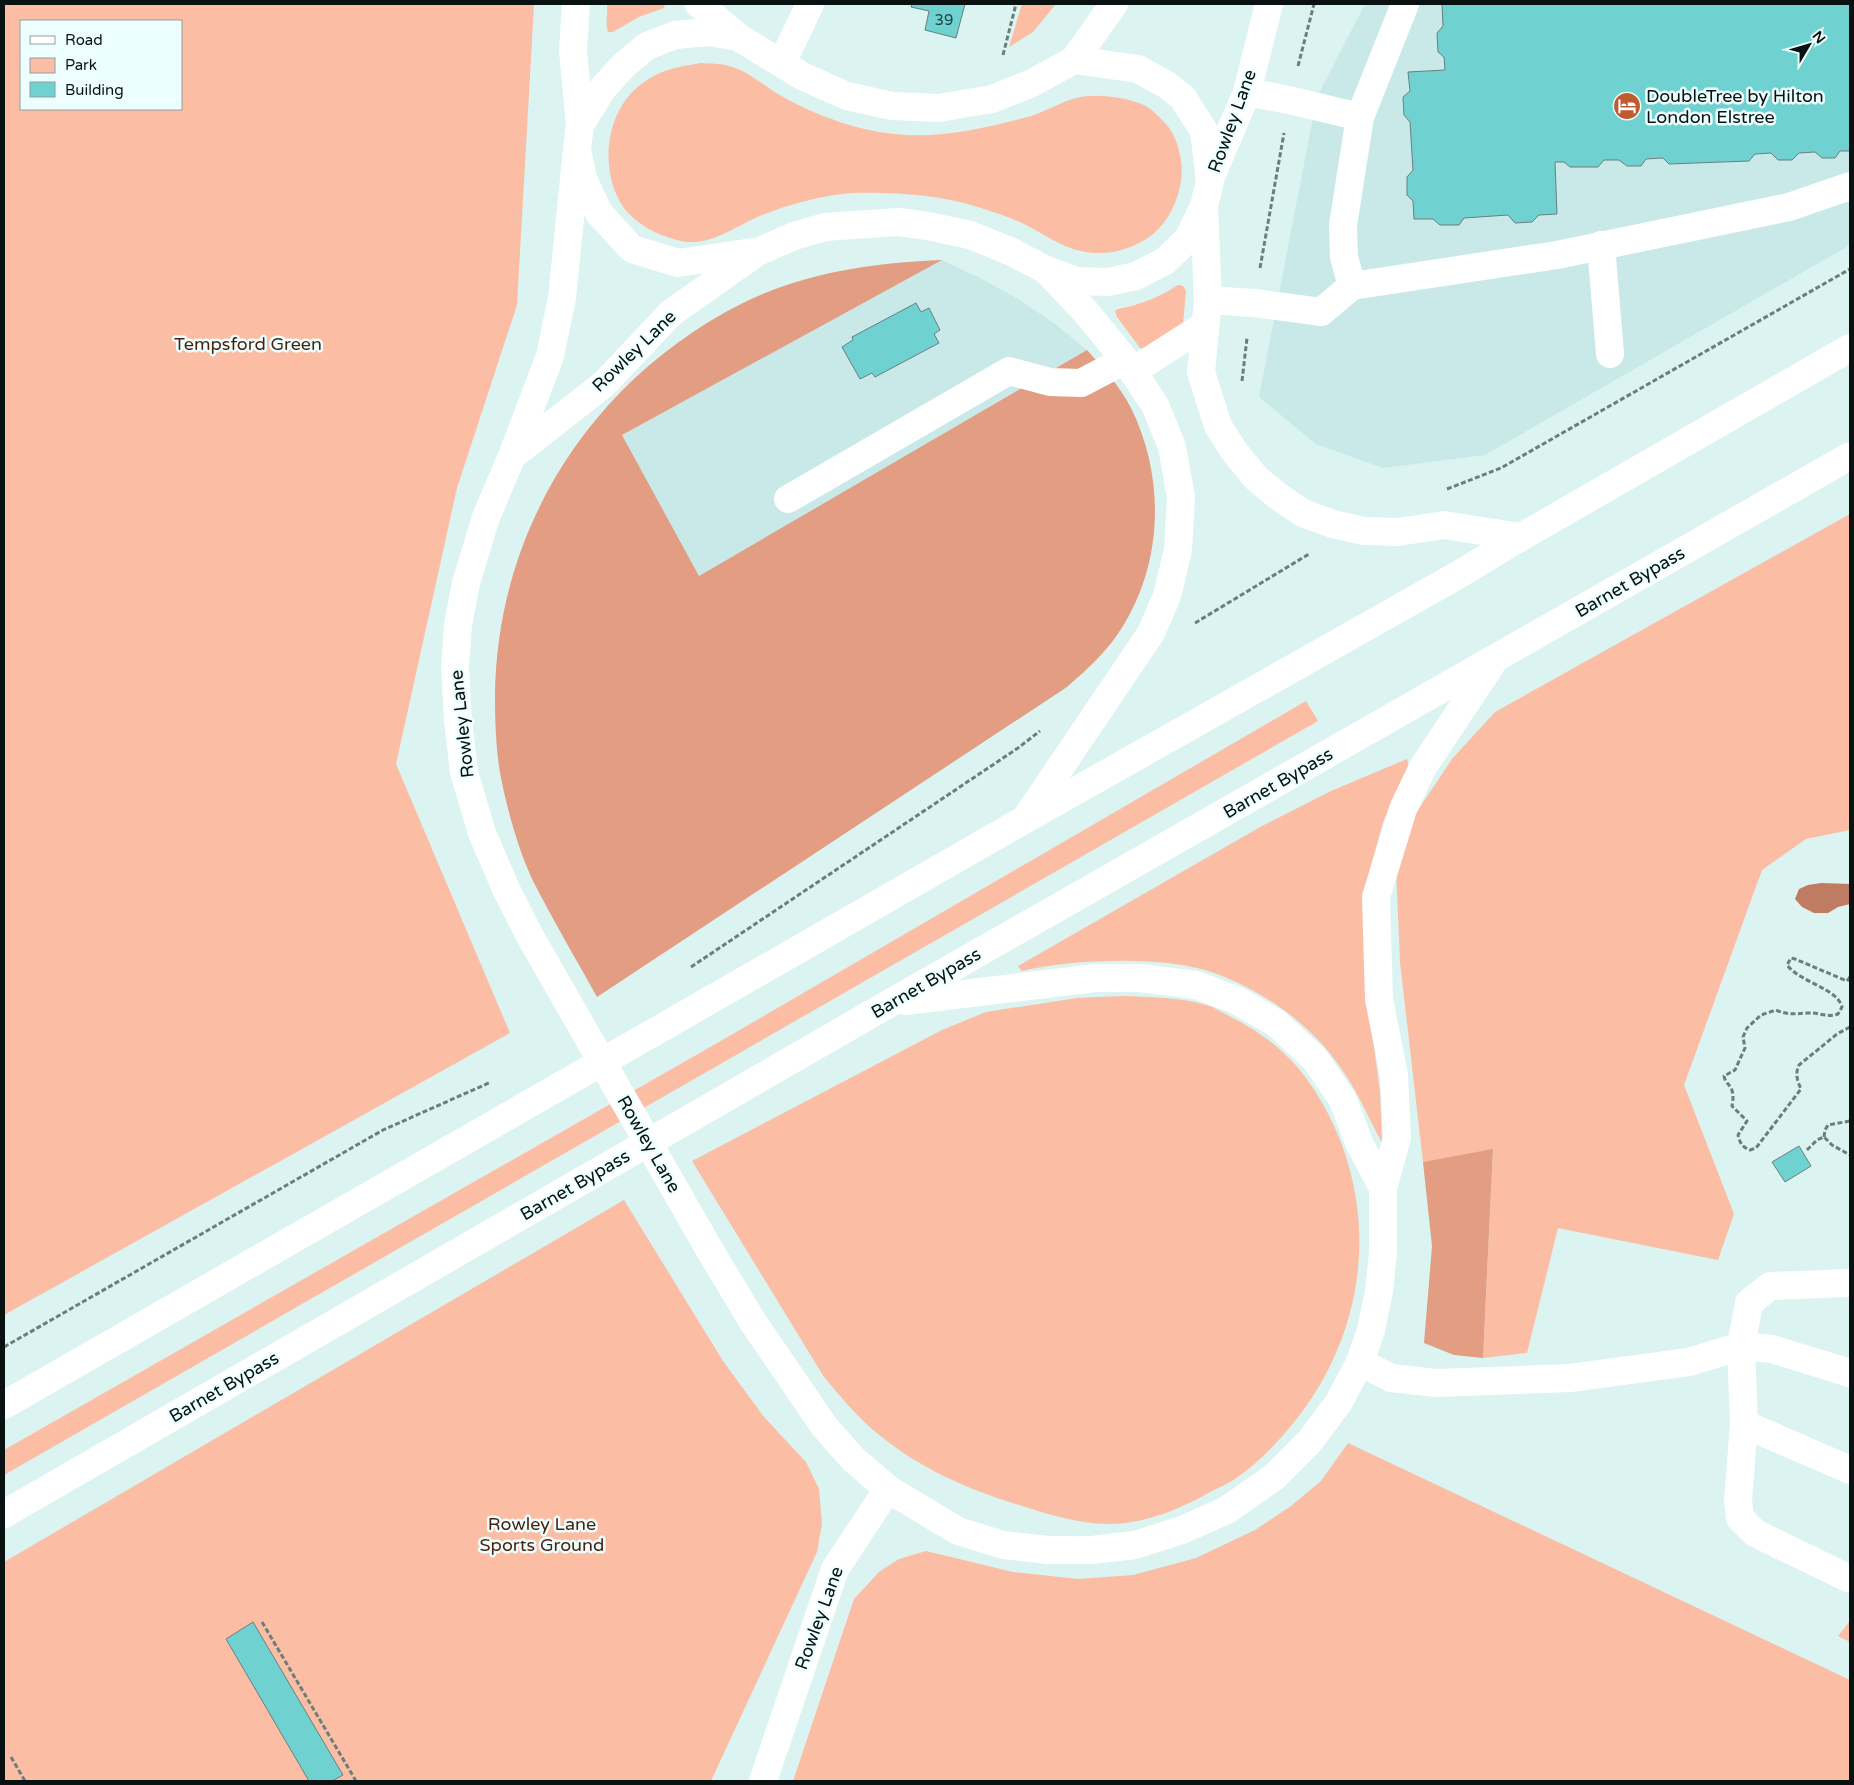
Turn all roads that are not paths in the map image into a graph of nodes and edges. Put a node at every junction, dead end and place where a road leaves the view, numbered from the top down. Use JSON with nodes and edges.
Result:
{"nodes":[{"id":1,"x":576,"y":4,"type":"edge"},
{"id":2,"x":699,"y":4,"type":"edge"},
{"id":3,"x":810,"y":4,"type":"edge"},
{"id":4,"x":1114,"y":4,"type":"edge"},
{"id":5,"x":1269,"y":4,"type":"edge"},
{"id":6,"x":1405,"y":4,"type":"edge"},
{"id":7,"x":738,"y":37,"type":"junction"},
{"id":8,"x":1074,"y":60,"type":"junction"},
{"id":9,"x":782,"y":63,"type":"junction"},
{"id":10,"x":1247,"y":92,"type":"junction"},
{"id":11,"x":1360,"y":117,"type":"junction"},
{"id":12,"x":578,"y":137,"type":"junction"},
{"id":13,"x":1850,"y":186,"type":"edge"},
{"id":14,"x":1207,"y":194,"type":"junction"},
{"id":15,"x":1601,"y":245,"type":"junction"},
{"id":16,"x":760,"y":251,"type":"junction"},
{"id":17,"x":1046,"y":270,"type":"junction"},
{"id":18,"x":1352,"y":286,"type":"junction"},
{"id":19,"x":1206,"y":312,"type":"junction"},
{"id":20,"x":1850,"y":348,"type":"edge"},
{"id":21,"x":1610,"y":354,"type":"dead end"},
{"id":22,"x":1129,"y":366,"type":"junction"},
{"id":23,"x":512,"y":456,"type":"junction"},
{"id":24,"x":1850,"y":456,"type":"edge"},
{"id":25,"x":788,"y":499,"type":"dead end"},
{"id":26,"x":1521,"y":537,"type":"junction"},
{"id":27,"x":1495,"y":660,"type":"junction"},
{"id":28,"x":1024,"y":820,"type":"junction"},
{"id":29,"x":892,"y":1002,"type":"junction"},
{"id":30,"x":1383,"y":1188,"type":"junction"},
{"id":31,"x":1850,"y":1283,"type":"edge"},
{"id":32,"x":1740,"y":1346,"type":"junction"},
{"id":33,"x":1360,"y":1362,"type":"junction"},
{"id":34,"x":1850,"y":1373,"type":"edge"},
{"id":35,"x":4,"y":1406,"type":"edge"},
{"id":36,"x":1744,"y":1424,"type":"junction"},
{"id":37,"x":1850,"y":1470,"type":"edge"},
{"id":38,"x":888,"y":1489,"type":"junction"},
{"id":39,"x":4,"y":1514,"type":"edge"},
{"id":40,"x":1850,"y":1579,"type":"edge"},
{"id":41,"x":763,"y":1781,"type":"edge"}],
"edges":[{"from":1,"to":12,"type":"main road"},
{"from":2,"to":7,"type":"main road"},
{"from":3,"to":9,"type":"main road"},
{"from":4,"to":8,"type":"main road"},
{"from":5,"to":10,"type":"main road","name":"Rowley Lane"},
{"from":6,"to":11,"type":"main road"},
{"from":7,"to":9,"type":"main road"},
{"from":7,"to":12,"type":"main road"},
{"from":8,"to":9,"type":"main road"},
{"from":8,"to":14,"type":"main road"},
{"from":10,"to":11,"type":"main road"},
{"from":10,"to":14,"type":"main road","name":"Rowley Lane"},
{"from":11,"to":18,"type":"main road"},
{"from":12,"to":16,"type":"main road"},
{"from":12,"to":23,"type":"main road","name":"Rowley Lane"},
{"from":13,"to":15,"type":"main road"},
{"from":14,"to":17,"type":"main road","name":"Rowley Lane"},
{"from":14,"to":19,"type":"main road"},
{"from":15,"to":18,"type":"main road"},
{"from":15,"to":21,"type":"main road"},
{"from":16,"to":17,"type":"main road"},
{"from":16,"to":23,"type":"main road","name":"Rowley Lane"},
{"from":17,"to":22,"type":"main road"},
{"from":18,"to":19,"type":"main road"},
{"from":19,"to":22,"type":"main road"},
{"from":19,"to":26,"type":"main road"},
{"from":20,"to":26,"type":"main road"},
{"from":22,"to":25,"type":"main road"},
{"from":22,"to":28,"type":"main road"},
{"from":23,"to":38,"type":"main road","name":"Rowley Lane"},
{"from":24,"to":27,"type":"main road","name":"Barnet Bypass"},
{"from":26,"to":28,"type":"main road"},
{"from":27,"to":29,"type":"main road","name":"Barnet Bypass"},
{"from":27,"to":30,"type":"main road"},
{"from":28,"to":35,"type":"main road"},
{"from":29,"to":30,"type":"main road"},
{"from":29,"to":39,"type":"main road","name":"Barnet Bypass"},
{"from":30,"to":33,"type":"main road"},
{"from":31,"to":32,"type":"main road"},
{"from":32,"to":33,"type":"main road"},
{"from":32,"to":34,"type":"main road"},
{"from":32,"to":36,"type":"main road"},
{"from":33,"to":38,"type":"main road"},
{"from":36,"to":37,"type":"main road"},
{"from":36,"to":40,"type":"main road"},
{"from":38,"to":41,"type":"main road","name":"Rowley Lane"}]}
